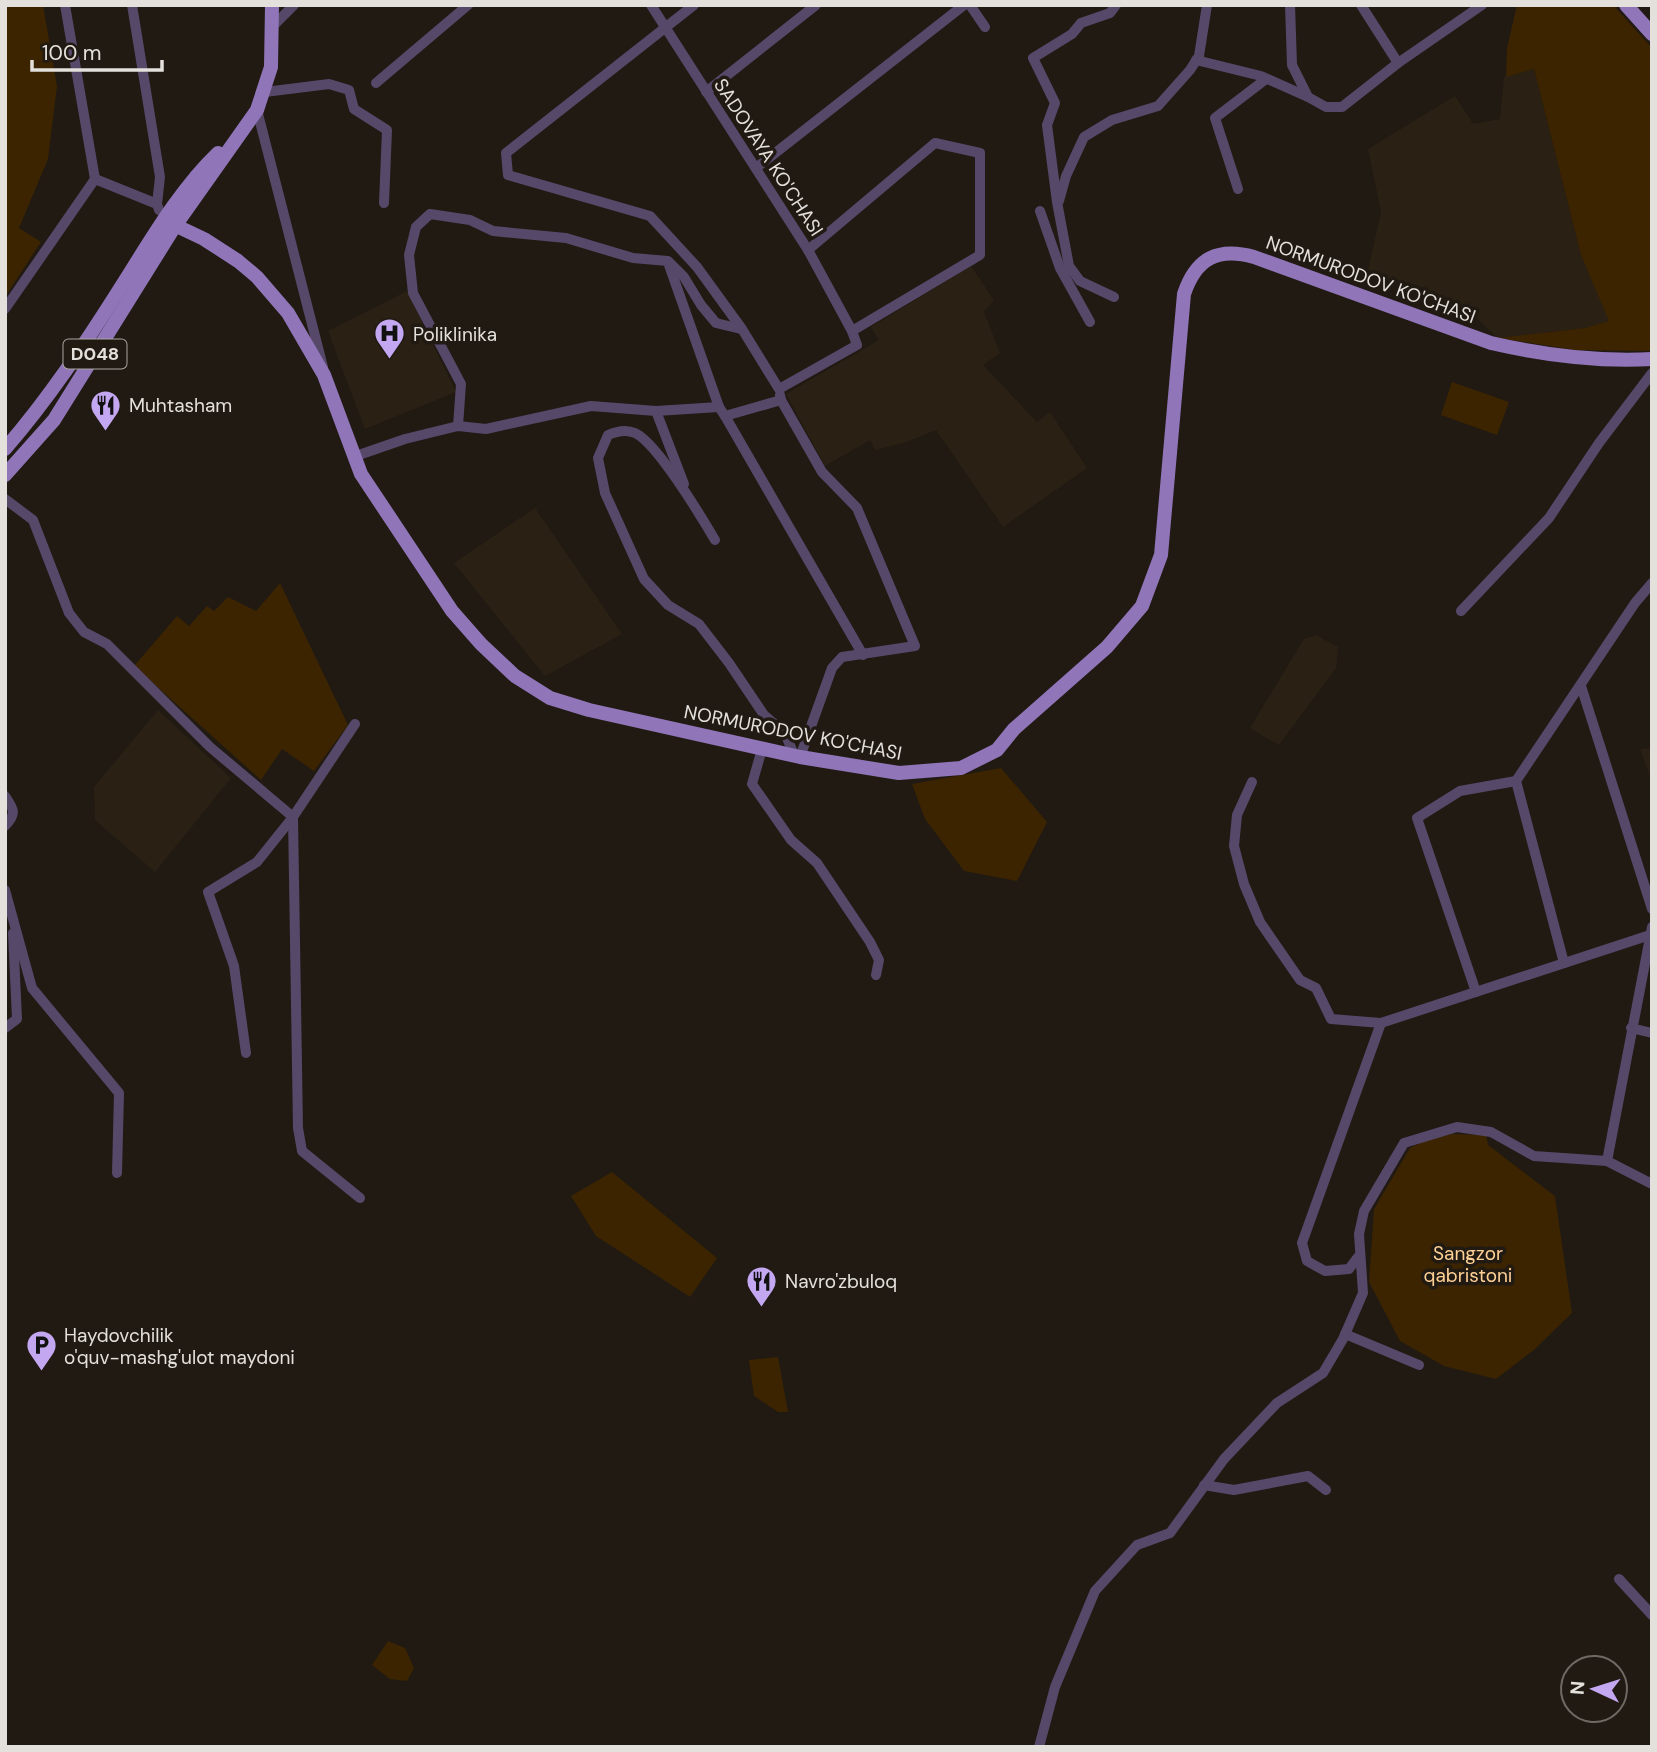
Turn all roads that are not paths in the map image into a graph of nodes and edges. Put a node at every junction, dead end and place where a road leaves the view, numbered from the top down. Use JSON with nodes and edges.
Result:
{"nodes":[{"id":1,"x":65,"y":5,"type":"edge"},
{"id":2,"x":132,"y":5,"type":"edge"},
{"id":3,"x":272,"y":5,"type":"edge"},
{"id":4,"x":293,"y":5,"type":"edge"},
{"id":5,"x":468,"y":5,"type":"edge"},
{"id":6,"x":651,"y":5,"type":"edge"},
{"id":7,"x":694,"y":5,"type":"edge"},
{"id":8,"x":816,"y":5,"type":"edge"},
{"id":9,"x":964,"y":5,"type":"edge"},
{"id":10,"x":970,"y":5,"type":"edge"},
{"id":11,"x":1207,"y":5,"type":"edge"},
{"id":12,"x":1290,"y":5,"type":"edge"},
{"id":13,"x":1361,"y":5,"type":"edge"},
{"id":14,"x":1482,"y":5,"type":"edge"},
{"id":15,"x":1626,"y":5,"type":"edge"},
{"id":16,"x":1111,"y":8,"type":"edge"},
{"id":17,"x":272,"y":26,"type":"junction"},
{"id":18,"x":985,"y":27,"type":"dead end"},
{"id":19,"x":666,"y":28,"type":"junction"},
{"id":20,"x":1652,"y":34,"type":"edge"},
{"id":21,"x":1196,"y":60,"type":"junction"},
{"id":22,"x":1398,"y":63,"type":"junction"},
{"id":23,"x":1266,"y":79,"type":"junction"},
{"id":24,"x":376,"y":83,"type":"dead end"},
{"id":25,"x":265,"y":92,"type":"junction"},
{"id":26,"x":706,"y":92,"type":"junction"},
{"id":27,"x":1308,"y":97,"type":"junction"},
{"id":28,"x":257,"y":110,"type":"junction"},
{"id":29,"x":756,"y":169,"type":"junction"},
{"id":30,"x":95,"y":179,"type":"junction"},
{"id":31,"x":1238,"y":189,"type":"dead end"},
{"id":32,"x":384,"y":203,"type":"dead end"},
{"id":33,"x":157,"y":204,"type":"junction"},
{"id":34,"x":1058,"y":207,"type":"junction"},
{"id":35,"x":1040,"y":211,"type":"dead end"},
{"id":36,"x":169,"y":223,"type":"junction"},
{"id":37,"x":808,"y":250,"type":"junction"},
{"id":38,"x":668,"y":261,"type":"junction"},
{"id":39,"x":1114,"y":298,"type":"dead end"},
{"id":40,"x":5,"y":309,"type":"edge"},
{"id":41,"x":1090,"y":322,"type":"dead end"},
{"id":42,"x":742,"y":329,"type":"junction"},
{"id":43,"x":852,"y":331,"type":"junction"},
{"id":44,"x":1652,"y":359,"type":"edge"},
{"id":45,"x":1652,"y":373,"type":"edge"},
{"id":46,"x":328,"y":387,"type":"junction"},
{"id":47,"x":779,"y":389,"type":"junction"},
{"id":48,"x":781,"y":400,"type":"junction"},
{"id":49,"x":719,"y":407,"type":"junction"},
{"id":50,"x":39,"y":410,"type":"junction"},
{"id":51,"x":656,"y":411,"type":"junction"},
{"id":52,"x":725,"y":416,"type":"junction"},
{"id":53,"x":54,"y":420,"type":"junction"},
{"id":54,"x":458,"y":426,"type":"junction"},
{"id":55,"x":5,"y":449,"type":"edge"},
{"id":56,"x":353,"y":457,"type":"junction"},
{"id":57,"x":5,"y":475,"type":"edge"},
{"id":58,"x":687,"y":491,"type":"junction"},
{"id":59,"x":5,"y":499,"type":"edge"},
{"id":60,"x":715,"y":540,"type":"dead end"},
{"id":61,"x":1652,"y":583,"type":"edge"},
{"id":62,"x":1461,"y":611,"type":"dead end"},
{"id":63,"x":863,"y":655,"type":"junction"},
{"id":64,"x":1581,"y":686,"type":"junction"},
{"id":65,"x":355,"y":724,"type":"dead end"},
{"id":66,"x":762,"y":749,"type":"junction"},
{"id":67,"x":797,"y":756,"type":"junction"},
{"id":68,"x":1516,"y":781,"type":"junction"},
{"id":69,"x":1252,"y":782,"type":"dead end"},
{"id":70,"x":5,"y":796,"type":"edge"},
{"id":71,"x":293,"y":817,"type":"junction"},
{"id":72,"x":5,"y":826,"type":"edge"},
{"id":73,"x":5,"y":890,"type":"edge"},
{"id":74,"x":1652,"y":909,"type":"edge"},
{"id":75,"x":12,"y":916,"type":"junction"},
{"id":76,"x":1651,"y":931,"type":"edge"},
{"id":77,"x":1564,"y":963,"type":"junction"},
{"id":78,"x":1648,"y":965,"type":"edge"},
{"id":79,"x":876,"y":975,"type":"dead end"},
{"id":80,"x":1476,"y":992,"type":"junction"},
{"id":81,"x":1381,"y":1023,"type":"junction"},
{"id":82,"x":5,"y":1028,"type":"edge"},
{"id":83,"x":1632,"y":1028,"type":"junction"},
{"id":84,"x":1652,"y":1033,"type":"edge"},
{"id":85,"x":246,"y":1053,"type":"dead end"},
{"id":86,"x":1607,"y":1161,"type":"junction"},
{"id":87,"x":117,"y":1173,"type":"dead end"},
{"id":88,"x":1652,"y":1184,"type":"edge"},
{"id":89,"x":360,"y":1198,"type":"dead end"},
{"id":90,"x":1358,"y":1257,"type":"junction"},
{"id":91,"x":1345,"y":1334,"type":"junction"},
{"id":92,"x":1419,"y":1365,"type":"dead end"},
{"id":93,"x":1204,"y":1485,"type":"junction"},
{"id":94,"x":1326,"y":1490,"type":"dead end"},
{"id":95,"x":1619,"y":1579,"type":"dead end"},
{"id":96,"x":1652,"y":1615,"type":"edge"},
{"id":97,"x":1039,"y":1747,"type":"edge"}],
"edges":[{"from":1,"to":30,"type":"street"},
{"from":2,"to":33,"type":"street"},
{"from":3,"to":17,"type":"main road","number":"D048"},
{"from":4,"to":17,"type":"street"},
{"from":5,"to":24,"type":"street"},
{"from":6,"to":19,"type":"street","name":"SADOVAYA KO'CHASI"},
{"from":7,"to":19,"type":"street"},
{"from":8,"to":26,"type":"street"},
{"from":9,"to":29,"type":"street"},
{"from":10,"to":18,"type":"street"},
{"from":11,"to":21,"type":"street"},
{"from":12,"to":27,"type":"street"},
{"from":13,"to":22,"type":"street"},
{"from":14,"to":22,"type":"street"},
{"from":15,"to":20,"type":"main road"},
{"from":16,"to":34,"type":"street"},
{"from":17,"to":25,"type":"main road","number":"D048"},
{"from":19,"to":26,"type":"street","name":"SADOVAYA KO'CHASI"},
{"from":19,"to":42,"type":"street"},
{"from":21,"to":23,"type":"street"},
{"from":21,"to":34,"type":"street"},
{"from":22,"to":27,"type":"street"},
{"from":23,"to":27,"type":"street"},
{"from":23,"to":31,"type":"street"},
{"from":25,"to":28,"type":"main road","number":"D048"},
{"from":25,"to":32,"type":"street"},
{"from":26,"to":29,"type":"street","name":"SADOVAYA KO'CHASI"},
{"from":28,"to":36,"type":"main road","number":"D048"},
{"from":28,"to":46,"type":"street"},
{"from":29,"to":37,"type":"street","name":"SADOVAYA KO'CHASI"},
{"from":30,"to":33,"type":"street"},
{"from":30,"to":40,"type":"street"},
{"from":33,"to":36,"type":"street"},
{"from":34,"to":39,"type":"street"},
{"from":35,"to":41,"type":"street"},
{"from":36,"to":46,"type":"main road","name":"NORMURODOV KO'CHASI"},
{"from":36,"to":50,"type":"main road","number":"D048"},
{"from":36,"to":53,"type":"main road","number":"D048"},
{"from":37,"to":43,"type":"street","name":"SADOVAYA KO'CHASI"},
{"from":37,"to":43,"type":"street"},
{"from":38,"to":42,"type":"street"},
{"from":38,"to":49,"type":"street"},
{"from":38,"to":54,"type":"street"},
{"from":42,"to":47,"type":"street"},
{"from":43,"to":47,"type":"street"},
{"from":44,"to":67,"type":"main road","name":"NORMURODOV KO'CHASI"},
{"from":45,"to":62,"type":"street"},
{"from":46,"to":56,"type":"main road","name":"NORMURODOV KO'CHASI"},
{"from":47,"to":48,"type":"street"},
{"from":48,"to":52,"type":"street"},
{"from":48,"to":63,"type":"street"},
{"from":49,"to":51,"type":"street"},
{"from":49,"to":52,"type":"street"},
{"from":50,"to":53,"type":"main road"},
{"from":50,"to":55,"type":"main road","number":"D048"},
{"from":51,"to":54,"type":"street"},
{"from":51,"to":58,"type":"street"},
{"from":52,"to":63,"type":"street"},
{"from":53,"to":57,"type":"main road","number":"D048"},
{"from":54,"to":56,"type":"street"},
{"from":56,"to":66,"type":"main road","name":"NORMURODOV KO'CHASI"},
{"from":58,"to":60,"type":"street"},
{"from":58,"to":67,"type":"street"},
{"from":59,"to":71,"type":"street"},
{"from":61,"to":64,"type":"street"},
{"from":63,"to":67,"type":"street"},
{"from":64,"to":68,"type":"street"},
{"from":64,"to":74,"type":"street"},
{"from":65,"to":71,"type":"street"},
{"from":66,"to":67,"type":"main road","name":"NORMURODOV KO'CHASI"},
{"from":66,"to":79,"type":"street"},
{"from":68,"to":77,"type":"street"},
{"from":68,"to":80,"type":"street"},
{"from":69,"to":81,"type":"street"},
{"from":70,"to":72,"type":"street"},
{"from":71,"to":85,"type":"street"},
{"from":71,"to":89,"type":"street"},
{"from":73,"to":75,"type":"street"},
{"from":75,"to":82,"type":"street"},
{"from":75,"to":87,"type":"street"},
{"from":76,"to":77,"type":"street"},
{"from":76,"to":78,"type":"street"},
{"from":77,"to":80,"type":"street"},
{"from":78,"to":83,"type":"street"},
{"from":80,"to":81,"type":"street"},
{"from":81,"to":90,"type":"street"},
{"from":83,"to":84,"type":"street"},
{"from":83,"to":86,"type":"street"},
{"from":86,"to":88,"type":"street"},
{"from":86,"to":90,"type":"street"},
{"from":90,"to":91,"type":"street"},
{"from":91,"to":92,"type":"street"},
{"from":91,"to":93,"type":"street"},
{"from":93,"to":94,"type":"street"},
{"from":93,"to":97,"type":"street"},
{"from":95,"to":96,"type":"street"}]}
